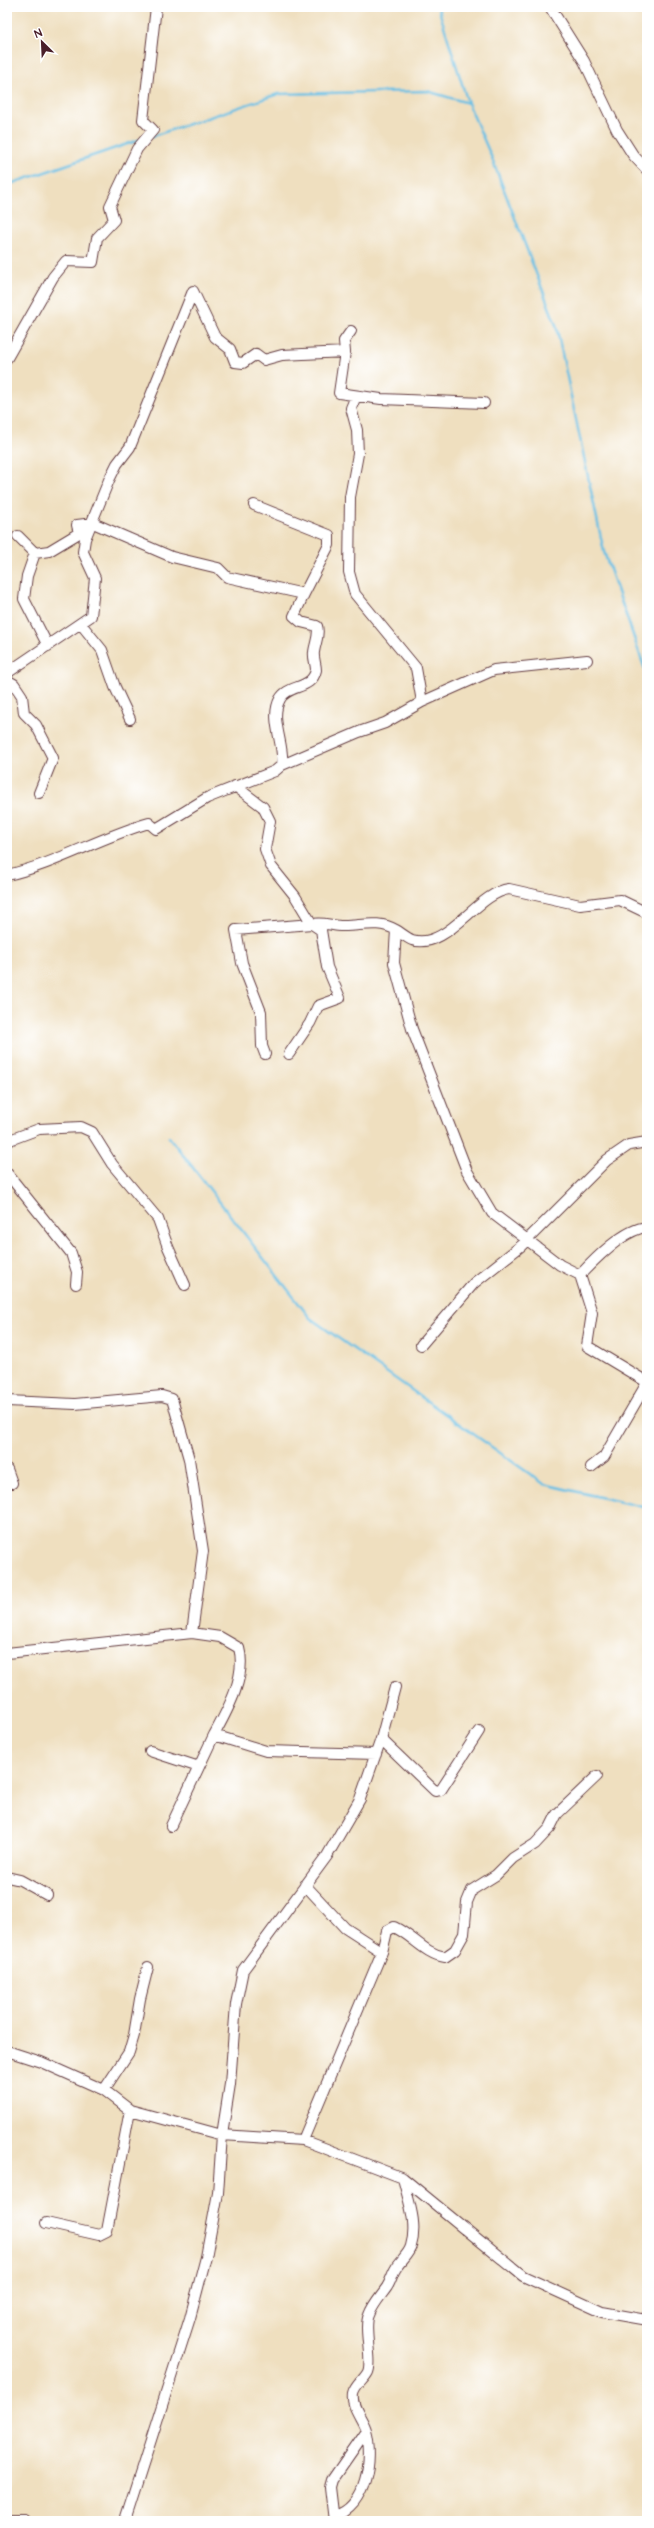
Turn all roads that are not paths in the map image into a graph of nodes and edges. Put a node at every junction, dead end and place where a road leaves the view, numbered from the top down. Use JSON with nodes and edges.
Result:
{"nodes":[{"id":1,"x":156,"y":7,"type":"edge"},
{"id":2,"x":550,"y":7,"type":"edge"},
{"id":3,"x":647,"y":170,"type":"edge"},
{"id":4,"x":351,"y":331,"type":"dead end"},
{"id":5,"x":345,"y":352,"type":"junction"},
{"id":6,"x":7,"y":358,"type":"edge"},
{"id":7,"x":356,"y":396,"type":"junction"},
{"id":8,"x":484,"y":403,"type":"dead end"},
{"id":9,"x":254,"y":505,"type":"dead end"},
{"id":10,"x":93,"y":523,"type":"junction"},
{"id":11,"x":18,"y":536,"type":"dead end"},
{"id":12,"x":35,"y":553,"type":"junction"},
{"id":13,"x":304,"y":594,"type":"junction"},
{"id":14,"x":81,"y":624,"type":"junction"},
{"id":15,"x":48,"y":646,"type":"junction"},
{"id":16,"x":587,"y":660,"type":"dead end"},
{"id":17,"x":7,"y":673,"type":"edge"},
{"id":18,"x":7,"y":680,"type":"edge"},
{"id":19,"x":422,"y":702,"type":"junction"},
{"id":20,"x":130,"y":719,"type":"dead end"},
{"id":21,"x":282,"y":766,"type":"junction"},
{"id":22,"x":235,"y":786,"type":"junction"},
{"id":23,"x":39,"y":793,"type":"dead end"},
{"id":24,"x":7,"y":875,"type":"edge"},
{"id":25,"x":647,"y":913,"type":"edge"},
{"id":26,"x":312,"y":924,"type":"junction"},
{"id":27,"x":396,"y":930,"type":"junction"},
{"id":28,"x":265,"y":1054,"type":"dead end"},
{"id":29,"x":289,"y":1054,"type":"dead end"},
{"id":30,"x":7,"y":1141,"type":"edge"},
{"id":31,"x":647,"y":1142,"type":"edge"},
{"id":32,"x":7,"y":1173,"type":"edge"},
{"id":33,"x":647,"y":1227,"type":"edge"},
{"id":34,"x":527,"y":1240,"type":"junction"},
{"id":35,"x":580,"y":1275,"type":"junction"},
{"id":36,"x":76,"y":1284,"type":"dead end"},
{"id":37,"x":184,"y":1285,"type":"dead end"},
{"id":38,"x":421,"y":1345,"type":"dead end"},
{"id":39,"x":647,"y":1383,"type":"edge"},
{"id":40,"x":7,"y":1401,"type":"edge"},
{"id":41,"x":590,"y":1467,"type":"dead end"},
{"id":42,"x":7,"y":1469,"type":"edge"},
{"id":43,"x":12,"y":1483,"type":"dead end"},
{"id":44,"x":192,"y":1633,"type":"junction"},
{"id":45,"x":7,"y":1653,"type":"edge"},
{"id":46,"x":395,"y":1687,"type":"dead end"},
{"id":47,"x":479,"y":1730,"type":"dead end"},
{"id":48,"x":214,"y":1735,"type":"junction"},
{"id":49,"x":381,"y":1739,"type":"junction"},
{"id":50,"x":150,"y":1751,"type":"dead end"},
{"id":51,"x":376,"y":1754,"type":"junction"},
{"id":52,"x":199,"y":1767,"type":"junction"},
{"id":53,"x":597,"y":1776,"type":"dead end"},
{"id":54,"x":171,"y":1826,"type":"dead end"},
{"id":55,"x":7,"y":1877,"type":"edge"},
{"id":56,"x":305,"y":1885,"type":"junction"},
{"id":57,"x":47,"y":1895,"type":"dead end"},
{"id":58,"x":382,"y":1952,"type":"junction"},
{"id":59,"x":148,"y":1968,"type":"dead end"},
{"id":60,"x":7,"y":2051,"type":"edge"},
{"id":61,"x":104,"y":2090,"type":"junction"},
{"id":62,"x":130,"y":2110,"type":"junction"},
{"id":63,"x":222,"y":2135,"type":"junction"},
{"id":64,"x":304,"y":2140,"type":"junction"},
{"id":65,"x":403,"y":2178,"type":"junction"},
{"id":66,"x":46,"y":2223,"type":"dead end"},
{"id":67,"x":647,"y":2320,"type":"edge"},
{"id":68,"x":366,"y":2431,"type":"junction"},
{"id":69,"x":334,"y":2518,"type":"edge"},
{"id":70,"x":7,"y":2521,"type":"edge"},
{"id":71,"x":24,"y":2521,"type":"edge"},
{"id":72,"x":125,"y":2521,"type":"edge"}],
"edges":[{"from":1,"to":6,"type":"street"},
{"from":2,"to":3,"type":"street"},
{"from":4,"to":5,"type":"street"},
{"from":5,"to":7,"type":"street"},
{"from":5,"to":10,"type":"street"},
{"from":7,"to":8,"type":"street"},
{"from":7,"to":19,"type":"street"},
{"from":9,"to":13,"type":"street"},
{"from":10,"to":12,"type":"street"},
{"from":10,"to":13,"type":"street"},
{"from":10,"to":14,"type":"street"},
{"from":11,"to":12,"type":"street"},
{"from":12,"to":15,"type":"street"},
{"from":13,"to":21,"type":"street"},
{"from":14,"to":15,"type":"street"},
{"from":14,"to":20,"type":"street"},
{"from":15,"to":17,"type":"street"},
{"from":16,"to":19,"type":"street"},
{"from":18,"to":23,"type":"street"},
{"from":19,"to":21,"type":"street"},
{"from":21,"to":22,"type":"street"},
{"from":22,"to":24,"type":"street"},
{"from":22,"to":26,"type":"street"},
{"from":25,"to":27,"type":"street"},
{"from":26,"to":27,"type":"street"},
{"from":26,"to":28,"type":"street"},
{"from":26,"to":29,"type":"street"},
{"from":27,"to":34,"type":"street"},
{"from":30,"to":37,"type":"street"},
{"from":31,"to":34,"type":"street"},
{"from":32,"to":36,"type":"street"},
{"from":33,"to":35,"type":"street"},
{"from":34,"to":35,"type":"street"},
{"from":34,"to":38,"type":"street"},
{"from":35,"to":39,"type":"street"},
{"from":39,"to":41,"type":"street"},
{"from":40,"to":44,"type":"street"},
{"from":42,"to":43,"type":"street"},
{"from":44,"to":45,"type":"street"},
{"from":44,"to":48,"type":"street"},
{"from":46,"to":49,"type":"street"},
{"from":47,"to":49,"type":"street"},
{"from":48,"to":51,"type":"street"},
{"from":48,"to":52,"type":"street"},
{"from":49,"to":51,"type":"street"},
{"from":50,"to":52,"type":"street"},
{"from":51,"to":56,"type":"street"},
{"from":52,"to":54,"type":"street"},
{"from":53,"to":58,"type":"street"},
{"from":55,"to":57,"type":"street"},
{"from":56,"to":58,"type":"street"},
{"from":56,"to":63,"type":"street"},
{"from":58,"to":64,"type":"street"},
{"from":59,"to":61,"type":"street"},
{"from":60,"to":61,"type":"street"},
{"from":61,"to":62,"type":"street"},
{"from":62,"to":63,"type":"street"},
{"from":62,"to":66,"type":"street"},
{"from":63,"to":64,"type":"street"},
{"from":63,"to":72,"type":"street"},
{"from":64,"to":65,"type":"street"},
{"from":65,"to":67,"type":"street"},
{"from":65,"to":68,"type":"street"},
{"from":68,"to":69,"type":"street"},
{"from":68,"to":69,"type":"street"},
{"from":70,"to":71,"type":"street"}]}
